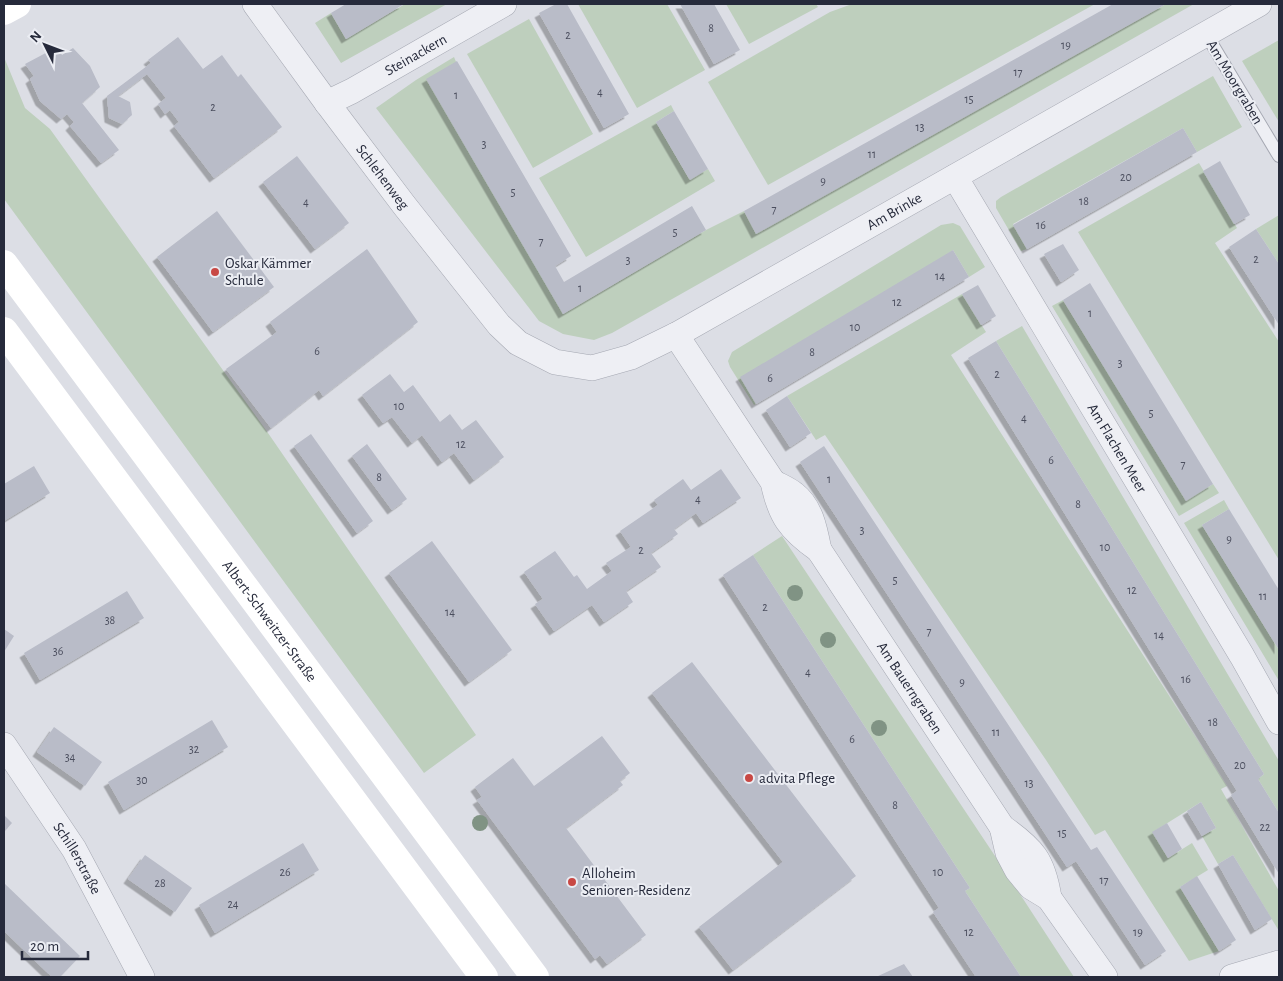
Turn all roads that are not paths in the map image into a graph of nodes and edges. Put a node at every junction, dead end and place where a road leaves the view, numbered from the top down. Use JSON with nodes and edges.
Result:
{"nodes":[{"id":1,"x":17,"y":4,"type":"edge"},
{"id":2,"x":255,"y":4,"type":"edge"},
{"id":3,"x":504,"y":4,"type":"edge"},
{"id":4,"x":1259,"y":4,"type":"edge"},
{"id":5,"x":4,"y":12,"type":"edge"},
{"id":6,"x":1206,"y":34,"type":"junction"},
{"id":7,"x":327,"y":103,"type":"junction"},
{"id":8,"x":1279,"y":156,"type":"edge"},
{"id":9,"x":955,"y":177,"type":"junction"},
{"id":10,"x":4,"y":264,"type":"edge"},
{"id":11,"x":4,"y":331,"type":"edge"},
{"id":12,"x":676,"y":335,"type":"junction"},
{"id":13,"x":518,"y":343,"type":"joint"},
{"id":14,"x":1279,"y":722,"type":"edge"},
{"id":15,"x":4,"y":745,"type":"edge"},
{"id":16,"x":1279,"y":963,"type":"edge"},
{"id":17,"x":142,"y":977,"type":"edge"},
{"id":18,"x":484,"y":977,"type":"edge"},
{"id":19,"x":535,"y":977,"type":"edge"},
{"id":20,"x":1105,"y":977,"type":"edge"},
{"id":21,"x":1232,"y":977,"type":"edge"}],
"edges":[{"from":1,"to":5,"type":"street"},
{"from":2,"to":7,"type":"street","name":"Schlehenweg"},
{"from":3,"to":7,"type":"street","name":"Steinackern"},
{"from":4,"to":6,"type":"street","name":"Am Brinke"},
{"from":6,"to":8,"type":"lane","name":"Am Moorgraben"},
{"from":6,"to":9,"type":"street","name":"Am Brinke"},
{"from":7,"to":13,"type":"street","name":"Schlehenweg"},
{"from":9,"to":12,"type":"street","name":"Am Brinke"},
{"from":9,"to":14,"type":"street","name":"Am Flachen Meer"},
{"from":10,"to":19,"type":"street","name":"Albert-Schweitzer-Straße"},
{"from":11,"to":18,"type":"street"},
{"from":12,"to":13,"type":"street","name":"Am Brinke"},
{"from":12,"to":20,"type":"street","name":"Am Bauerngraben"},
{"from":15,"to":17,"type":"street","name":"Schillerstraße"},
{"from":16,"to":21,"type":"street"}]}
